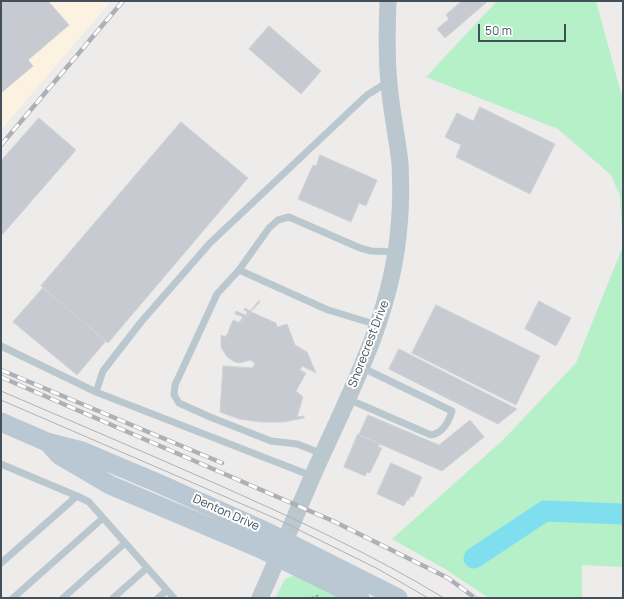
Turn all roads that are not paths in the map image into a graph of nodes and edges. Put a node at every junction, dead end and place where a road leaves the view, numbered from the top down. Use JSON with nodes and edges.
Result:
{"nodes":[{"id":1,"x":388,"y":1,"type":"edge"},
{"id":2,"x":389,"y":82,"type":"junction"},
{"id":3,"x":397,"y":252,"type":"junction"},
{"id":4,"x":239,"y":270,"type":"junction"},
{"id":5,"x":378,"y":325,"type":"junction"},
{"id":6,"x":1,"y":346,"type":"edge"},
{"id":7,"x":361,"y":367,"type":"junction"},
{"id":8,"x":96,"y":392,"type":"junction"},
{"id":9,"x":348,"y":399,"type":"junction"},
{"id":10,"x":1,"y":422,"type":"edge"},
{"id":11,"x":323,"y":454,"type":"junction"},
{"id":12,"x":1,"y":464,"type":"edge"},
{"id":13,"x":312,"y":476,"type":"junction"},
{"id":14,"x":77,"y":496,"type":"junction"},
{"id":15,"x":103,"y":518,"type":"junction"},
{"id":16,"x":125,"y":543,"type":"junction"},
{"id":17,"x":282,"y":549,"type":"junction"},
{"id":18,"x":1,"y":563,"type":"edge"},
{"id":19,"x":147,"y":568,"type":"junction"},
{"id":20,"x":167,"y":590,"type":"junction"},
{"id":21,"x":13,"y":598,"type":"edge"},
{"id":22,"x":63,"y":598,"type":"edge"},
{"id":23,"x":113,"y":598,"type":"edge"},
{"id":24,"x":158,"y":598,"type":"edge"},
{"id":25,"x":174,"y":598,"type":"edge"},
{"id":26,"x":260,"y":598,"type":"edge"},
{"id":27,"x":360,"y":598,"type":"edge"},
{"id":28,"x":398,"y":598,"type":"edge"}],
"edges":[{"from":1,"to":2,"type":"street","name":"Shorecrest Drive"},
{"from":2,"to":3,"type":"street","name":"Shorecrest Drive"},
{"from":2,"to":8,"type":"lane"},
{"from":3,"to":4,"type":"lane"},
{"from":3,"to":5,"type":"street","name":"Shorecrest Drive"},
{"from":4,"to":5,"type":"lane"},
{"from":4,"to":11,"type":"lane"},
{"from":5,"to":7,"type":"street","name":"Shorecrest Drive"},
{"from":6,"to":8,"type":"lane"},
{"from":7,"to":9,"type":"street","name":"Shorecrest Drive"},
{"from":7,"to":9,"type":"lane"},
{"from":8,"to":13,"type":"lane"},
{"from":9,"to":11,"type":"street","name":"Shorecrest Drive"},
{"from":10,"to":17,"type":"main road","name":"Denton Drive"},
{"from":11,"to":13,"type":"street","name":"Shorecrest Drive"},
{"from":12,"to":14,"type":"lane"},
{"from":13,"to":17,"type":"street","name":"Shorecrest Drive"},
{"from":14,"to":15,"type":"lane"},
{"from":14,"to":18,"type":"lane"},
{"from":15,"to":16,"type":"lane"},
{"from":15,"to":21,"type":"lane"},
{"from":16,"to":19,"type":"lane"},
{"from":16,"to":22,"type":"lane"},
{"from":17,"to":26,"type":"street","name":"Shorecrest Drive"},
{"from":17,"to":27,"type":"main road","name":"Denton Drive"},
{"from":17,"to":28,"type":"main road","name":"Denton Drive"},
{"from":19,"to":20,"type":"lane"},
{"from":19,"to":23,"type":"lane"},
{"from":20,"to":24,"type":"lane"},
{"from":20,"to":25,"type":"lane"}]}
